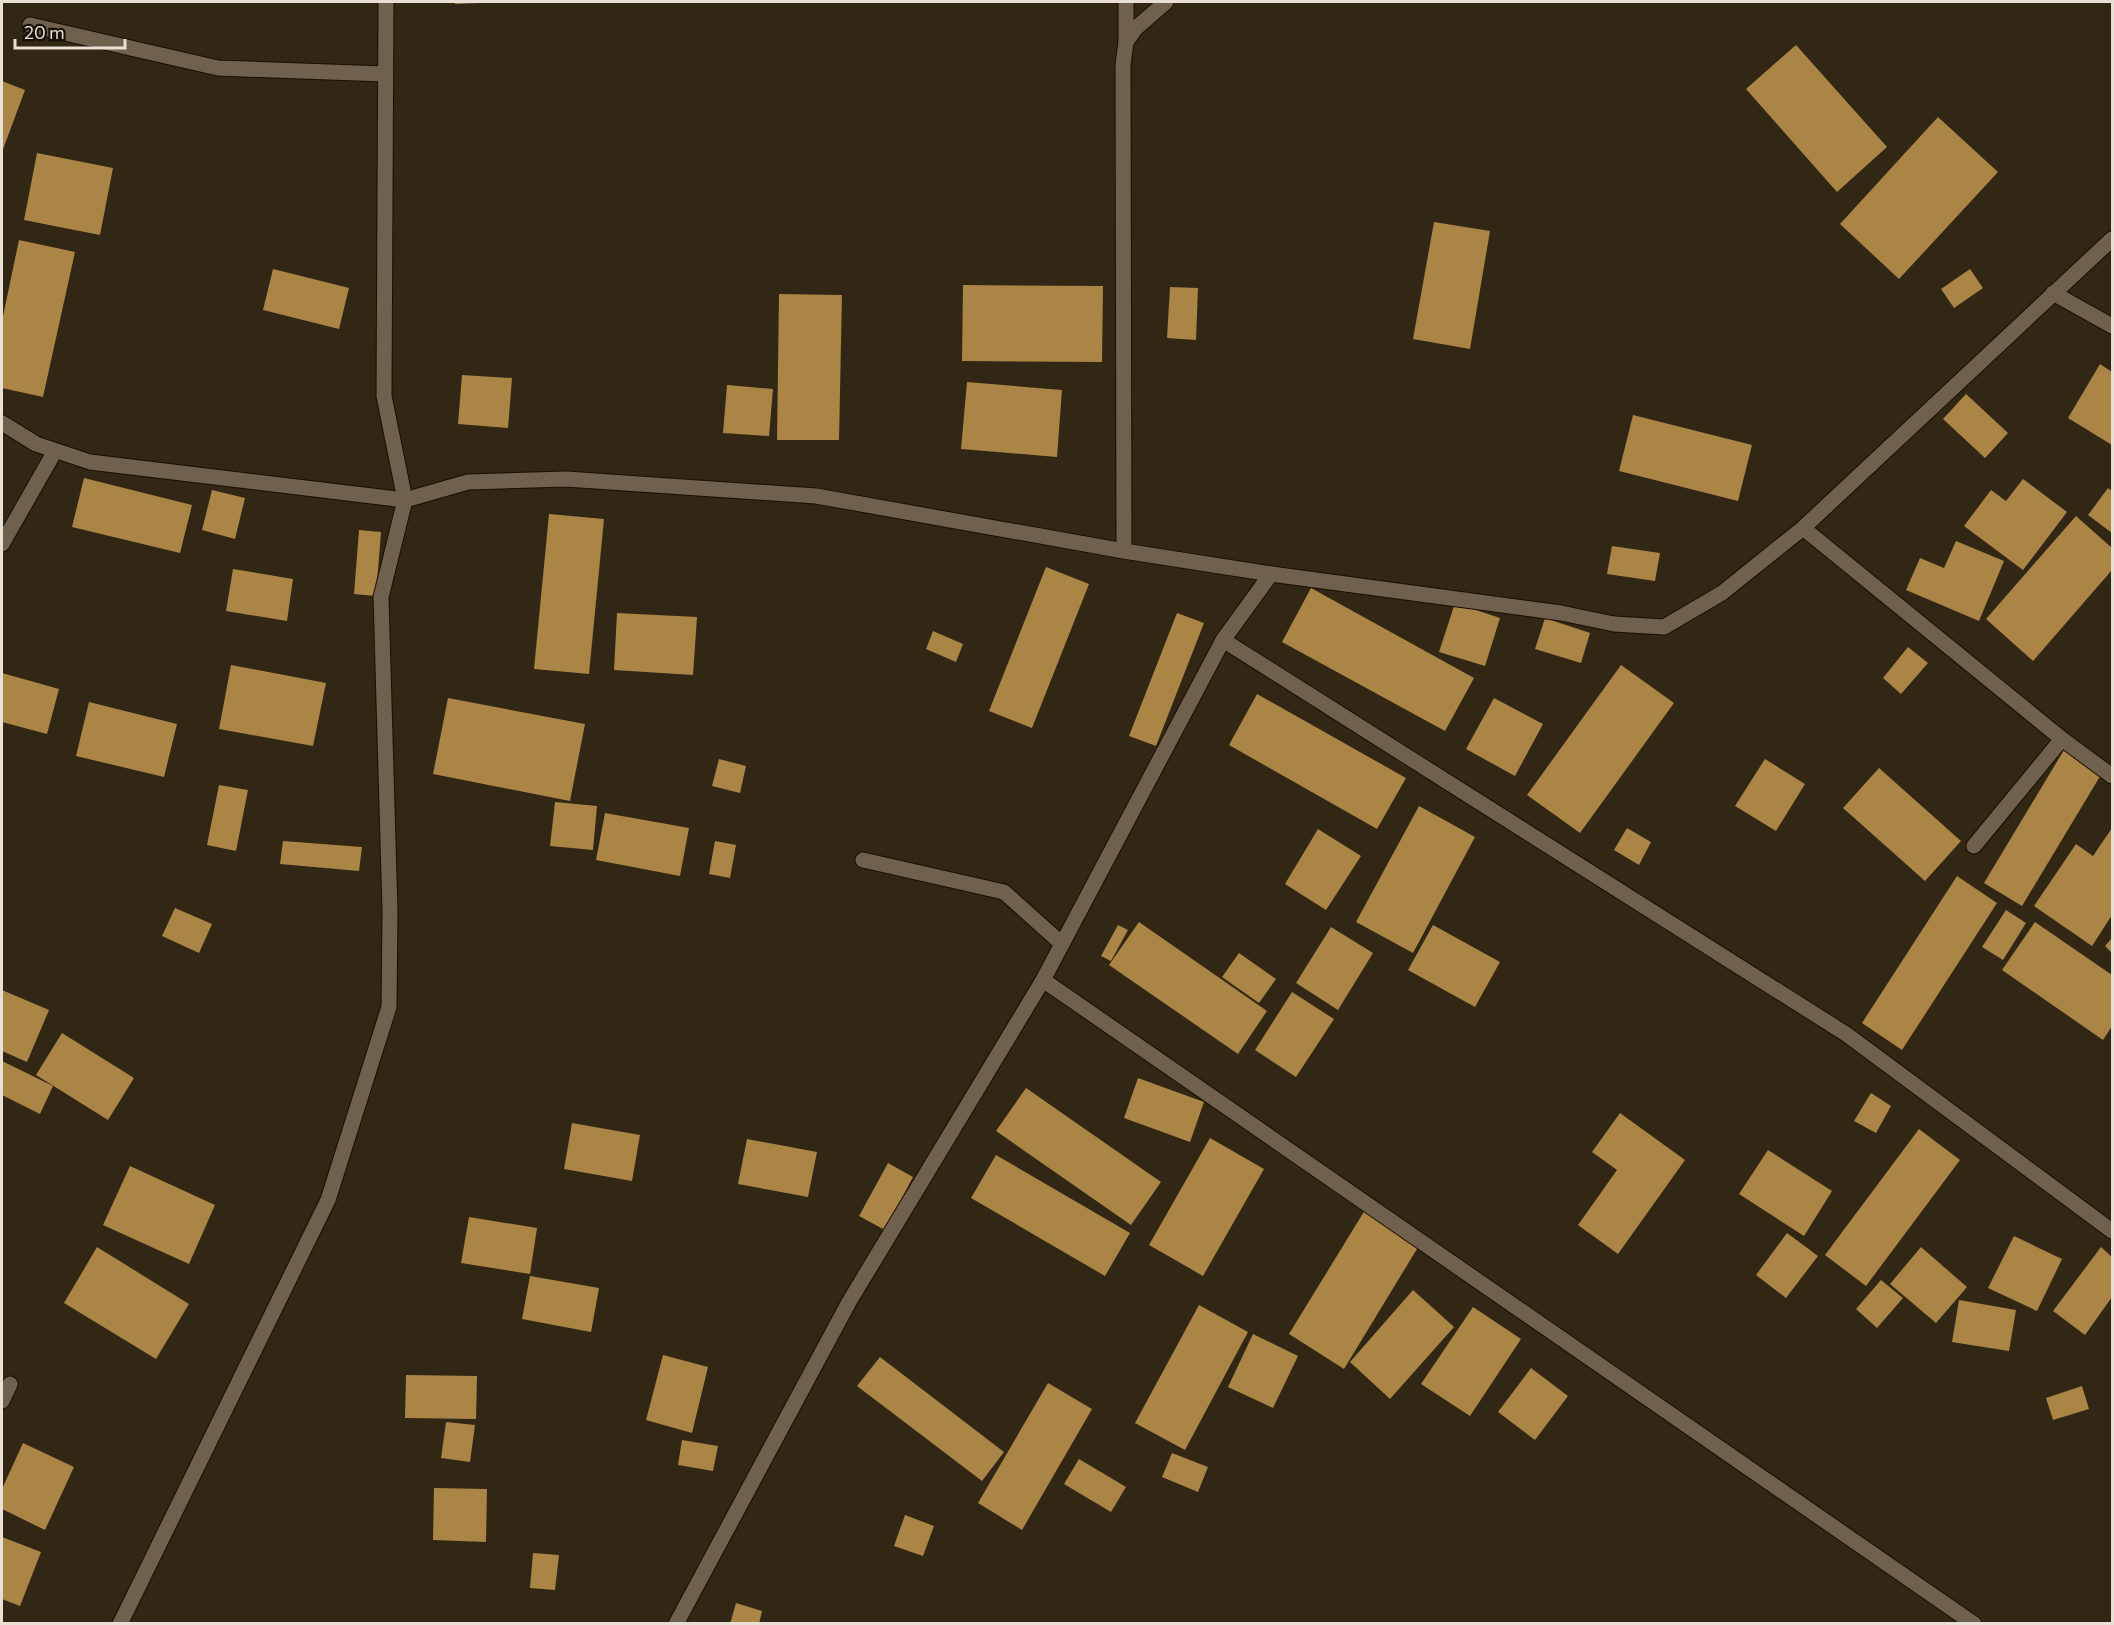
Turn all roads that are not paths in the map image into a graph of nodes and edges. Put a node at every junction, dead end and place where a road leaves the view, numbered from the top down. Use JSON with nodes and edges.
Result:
{"nodes":[{"id":1,"x":386,"y":2,"type":"edge"},
{"id":2,"x":1126,"y":2,"type":"edge"},
{"id":3,"x":1166,"y":2,"type":"edge"},
{"id":4,"x":30,"y":25,"type":"dead end"},
{"id":5,"x":1126,"y":42,"type":"junction"},
{"id":6,"x":384,"y":74,"type":"junction"},
{"id":7,"x":2112,"y":239,"type":"edge"},
{"id":8,"x":2053,"y":293,"type":"junction"},
{"id":9,"x":2112,"y":326,"type":"edge"},
{"id":10,"x":2,"y":423,"type":"edge"},
{"id":11,"x":55,"y":451,"type":"junction"},
{"id":12,"x":405,"y":500,"type":"junction"},
{"id":13,"x":1803,"y":528,"type":"junction"},
{"id":14,"x":2,"y":544,"type":"edge"},
{"id":15,"x":1124,"y":551,"type":"junction"},
{"id":16,"x":1271,"y":574,"type":"junction"},
{"id":17,"x":1223,"y":640,"type":"junction"},
{"id":18,"x":2062,"y":739,"type":"junction"},
{"id":19,"x":2112,"y":776,"type":"edge"},
{"id":20,"x":1974,"y":846,"type":"dead end"},
{"id":21,"x":863,"y":860,"type":"dead end"},
{"id":22,"x":1062,"y":944,"type":"junction"},
{"id":23,"x":1043,"y":980,"type":"junction"},
{"id":24,"x":2112,"y":1231,"type":"edge"},
{"id":25,"x":10,"y":1384,"type":"dead end"},
{"id":26,"x":2,"y":1401,"type":"edge"},
{"id":27,"x":120,"y":1623,"type":"edge"},
{"id":28,"x":676,"y":1623,"type":"edge"},
{"id":29,"x":1974,"y":1623,"type":"edge"}],
"edges":[{"from":1,"to":6,"type":"street"},
{"from":2,"to":5,"type":"street"},
{"from":3,"to":5,"type":"street"},
{"from":4,"to":6,"type":"street"},
{"from":5,"to":15,"type":"street"},
{"from":6,"to":12,"type":"street"},
{"from":7,"to":8,"type":"street"},
{"from":8,"to":9,"type":"street"},
{"from":8,"to":13,"type":"street"},
{"from":10,"to":11,"type":"street"},
{"from":11,"to":12,"type":"street"},
{"from":11,"to":14,"type":"street"},
{"from":12,"to":15,"type":"street"},
{"from":12,"to":27,"type":"street"},
{"from":13,"to":16,"type":"street"},
{"from":13,"to":18,"type":"street"},
{"from":15,"to":16,"type":"street"},
{"from":16,"to":17,"type":"street"},
{"from":17,"to":22,"type":"street"},
{"from":17,"to":24,"type":"street"},
{"from":18,"to":19,"type":"street"},
{"from":18,"to":20,"type":"street"},
{"from":21,"to":22,"type":"street"},
{"from":22,"to":23,"type":"street"},
{"from":23,"to":28,"type":"street"},
{"from":23,"to":29,"type":"street"},
{"from":25,"to":26,"type":"street"}]}
